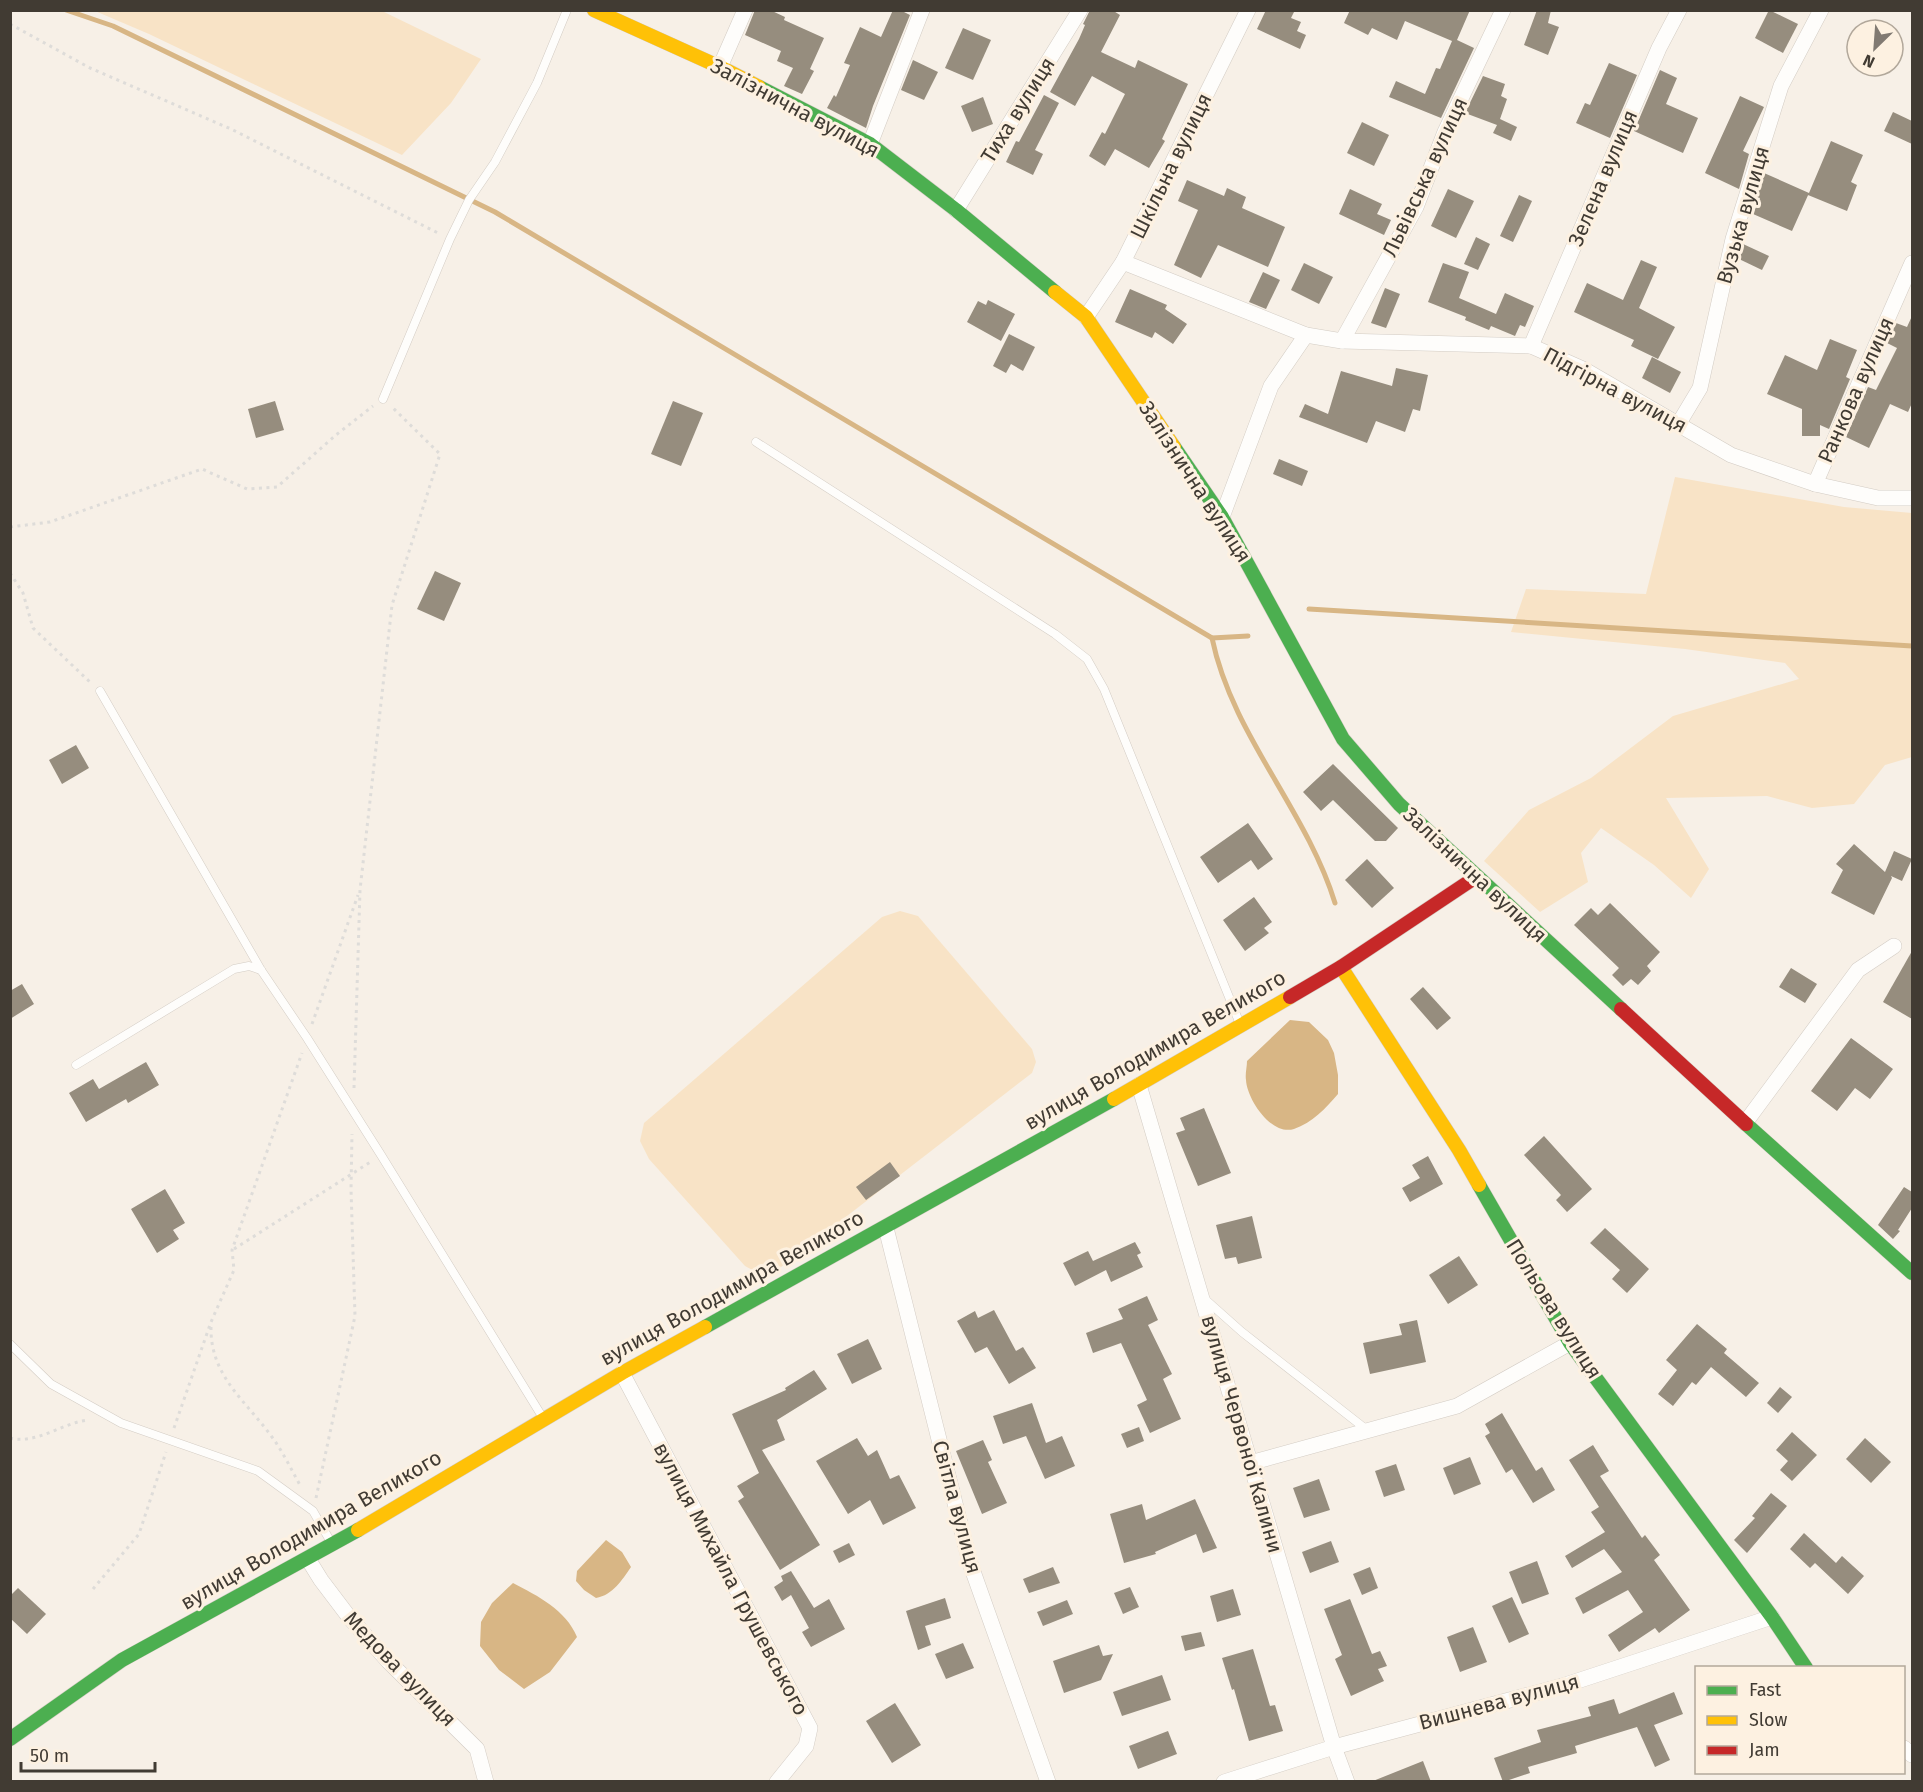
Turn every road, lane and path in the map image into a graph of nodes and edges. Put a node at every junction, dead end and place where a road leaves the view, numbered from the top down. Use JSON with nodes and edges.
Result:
{"nodes":[{"id":1,"x":567,"y":10,"type":"edge"},
{"id":2,"x":594,"y":10,"type":"edge"},
{"id":3,"x":745,"y":10,"type":"edge"},
{"id":4,"x":922,"y":10,"type":"edge"},
{"id":5,"x":1080,"y":10,"type":"edge"},
{"id":6,"x":1248,"y":10,"type":"edge"},
{"id":7,"x":1503,"y":10,"type":"edge"},
{"id":8,"x":1679,"y":10,"type":"edge"},
{"id":9,"x":1821,"y":10,"type":"edge"},
{"id":10,"x":10,"y":24,"type":"edge"},
{"id":11,"x":720,"y":67,"type":"junction"},
{"id":12,"x":870,"y":144,"type":"junction"},
{"id":13,"x":957,"y":210,"type":"junction"},
{"id":14,"x":450,"y":239,"type":"junction"},
{"id":15,"x":1123,"y":262,"type":"junction"},
{"id":16,"x":1912,"y":263,"type":"edge"},
{"id":17,"x":1086,"y":317,"type":"junction"},
{"id":18,"x":1306,"y":335,"type":"junction"},
{"id":19,"x":1342,"y":341,"type":"junction"},
{"id":20,"x":1530,"y":346,"type":"junction"},
{"id":21,"x":383,"y":399,"type":"junction"},
{"id":22,"x":1679,"y":423,"type":"junction"},
{"id":23,"x":756,"y":442,"type":"dead end"},
{"id":24,"x":1815,"y":484,"type":"junction"},
{"id":25,"x":1912,"y":498,"type":"edge"},
{"id":26,"x":1222,"y":517,"type":"junction"},
{"id":27,"x":10,"y":527,"type":"edge"},
{"id":28,"x":10,"y":573,"type":"edge"},
{"id":29,"x":100,"y":691,"type":"joint"},
{"id":30,"x":1476,"y":877,"type":"junction"},
{"id":31,"x":360,"y":890,"type":"junction"},
{"id":32,"x":1894,"y":946,"type":"dead end"},
{"id":33,"x":1341,"y":967,"type":"junction"},
{"id":34,"x":261,"y":970,"type":"junction"},
{"id":35,"x":1241,"y":1025,"type":"junction"},
{"id":36,"x":307,"y":1038,"type":"junction"},
{"id":37,"x":76,"y":1065,"type":"dead end"},
{"id":38,"x":1139,"y":1085,"type":"junction"},
{"id":39,"x":353,"y":1110,"type":"junction"},
{"id":40,"x":1745,"y":1123,"type":"junction"},
{"id":41,"x":381,"y":1155,"type":"junction"},
{"id":42,"x":351,"y":1174,"type":"junction"},
{"id":43,"x":886,"y":1228,"type":"junction"},
{"id":44,"x":232,"y":1250,"type":"junction"},
{"id":45,"x":1912,"y":1273,"type":"edge"},
{"id":46,"x":1201,"y":1296,"type":"junction"},
{"id":47,"x":211,"y":1322,"type":"junction"},
{"id":48,"x":1570,"y":1343,"type":"junction"},
{"id":49,"x":10,"y":1344,"type":"edge"},
{"id":50,"x":622,"y":1373,"type":"junction"},
{"id":51,"x":544,"y":1419,"type":"junction"},
{"id":52,"x":121,"y":1423,"type":"junction"},
{"id":53,"x":1369,"y":1430,"type":"junction"},
{"id":54,"x":10,"y":1438,"type":"edge"},
{"id":55,"x":170,"y":1440,"type":"junction"},
{"id":56,"x":1250,"y":1463,"type":"junction"},
{"id":57,"x":313,"y":1510,"type":"junction"},
{"id":58,"x":333,"y":1545,"type":"junction"},
{"id":59,"x":308,"y":1559,"type":"junction"},
{"id":60,"x":93,"y":1589,"type":"dead end"},
{"id":61,"x":1772,"y":1617,"type":"junction"},
{"id":62,"x":1805,"y":1666,"type":"edge"},
{"id":63,"x":10,"y":1739,"type":"edge"},
{"id":64,"x":1334,"y":1747,"type":"junction"},
{"id":65,"x":486,"y":1782,"type":"edge"},
{"id":66,"x":777,"y":1782,"type":"edge"},
{"id":67,"x":1048,"y":1782,"type":"edge"},
{"id":68,"x":1224,"y":1782,"type":"edge"},
{"id":69,"x":1347,"y":1782,"type":"edge"}],
"edges":[{"from":1,"to":14,"type":"lane"},
{"from":2,"to":11,"type":"street","name":"Залізнична вулиця"},
{"from":3,"to":11,"type":"street"},
{"from":4,"to":12,"type":"street"},
{"from":5,"to":13,"type":"street","name":"Тиха вулиця"},
{"from":6,"to":15,"type":"street","name":"Шкільна вулиця"},
{"from":7,"to":19,"type":"street","name":"Львівська вулиця"},
{"from":8,"to":20,"type":"street","name":"Зелена вулиця"},
{"from":9,"to":22,"type":"street","name":"Вузька вулиця"},
{"from":10,"to":14,"type":"path"},
{"from":11,"to":12,"type":"street","name":"Залізнична вулиця"},
{"from":12,"to":13,"type":"street","name":"Залізнична вулиця"},
{"from":13,"to":17,"type":"street","name":"Залізнична вулиця"},
{"from":14,"to":21,"type":"lane"},
{"from":15,"to":17,"type":"street","name":"Шкільна вулиця"},
{"from":15,"to":18,"type":"street","name":"Підгірна вулиця"},
{"from":16,"to":24,"type":"street","name":"Ранкова вулиця"},
{"from":17,"to":26,"type":"street","name":"Залізнична вулиця"},
{"from":18,"to":19,"type":"street","name":"Підгірна вулиця"},
{"from":18,"to":26,"type":"street"},
{"from":19,"to":20,"type":"street","name":"Підгірна вулиця"},
{"from":20,"to":22,"type":"street","name":"Підгірна вулиця"},
{"from":21,"to":27,"type":"path"},
{"from":21,"to":31,"type":"path"},
{"from":22,"to":24,"type":"street","name":"Підгірна вулиця"},
{"from":23,"to":35,"type":"lane"},
{"from":24,"to":25,"type":"street","name":"Підгірна вулиця"},
{"from":26,"to":30,"type":"street","name":"Залізнична вулиця"},
{"from":28,"to":29,"type":"path"},
{"from":29,"to":34,"type":"lane"},
{"from":30,"to":33,"type":"street","name":"вулиця Володимира Великого"},
{"from":30,"to":40,"type":"street","name":"Залізнична вулиця"},
{"from":31,"to":36,"type":"path"},
{"from":31,"to":39,"type":"path"},
{"from":32,"to":40,"type":"street"},
{"from":33,"to":35,"type":"street","name":"вулиця Володимира Великого"},
{"from":33,"to":48,"type":"street","name":"Польова вулиця"},
{"from":34,"to":36,"type":"lane"},
{"from":34,"to":37,"type":"lane"},
{"from":35,"to":38,"type":"street","name":"вулиця Володимира Великого"},
{"from":36,"to":39,"type":"lane"},
{"from":36,"to":44,"type":"path"},
{"from":38,"to":43,"type":"street","name":"вулиця Володимира Великого"},
{"from":38,"to":46,"type":"street","name":"вулиця Червоної Калини"},
{"from":39,"to":41,"type":"lane"},
{"from":39,"to":42,"type":"path"},
{"from":40,"to":45,"type":"street","name":"Залізнична вулиця"},
{"from":41,"to":42,"type":"path"},
{"from":41,"to":51,"type":"lane"},
{"from":42,"to":44,"type":"path"},
{"from":42,"to":57,"type":"path"},
{"from":43,"to":50,"type":"street","name":"вулиця Володимира Великого"},
{"from":43,"to":67,"type":"street","name":"Світла вулиця"},
{"from":44,"to":47,"type":"path"},
{"from":46,"to":53,"type":"lane"},
{"from":46,"to":56,"type":"street","name":"вулиця Червоної Калини"},
{"from":47,"to":55,"type":"path"},
{"from":47,"to":57,"type":"path"},
{"from":48,"to":53,"type":"street"},
{"from":48,"to":61,"type":"street","name":"Польова вулиця"},
{"from":49,"to":52,"type":"lane"},
{"from":50,"to":51,"type":"street","name":"вулиця Володимира Великого"},
{"from":50,"to":66,"type":"street","name":"вулиця Михайла Грушевського"},
{"from":51,"to":58,"type":"street","name":"вулиця Володимира Великого"},
{"from":52,"to":54,"type":"path"},
{"from":52,"to":55,"type":"lane"},
{"from":53,"to":56,"type":"street"},
{"from":55,"to":57,"type":"lane"},
{"from":55,"to":60,"type":"path"},
{"from":56,"to":64,"type":"street","name":"вулиця Червоної Калини"},
{"from":57,"to":58,"type":"lane"},
{"from":58,"to":59,"type":"street","name":"вулиця Володимира Великого"},
{"from":59,"to":63,"type":"street","name":"вулиця Володимира Великого"},
{"from":59,"to":65,"type":"street","name":"Медова вулиця"},
{"from":61,"to":62,"type":"street","name":"Польова вулиця"},
{"from":61,"to":64,"type":"street","name":"Вишнева вулиця"},
{"from":64,"to":68,"type":"street","name":"Вишнева вулиця"},
{"from":64,"to":69,"type":"street","name":"вулиця Червоної Калини"}]}
